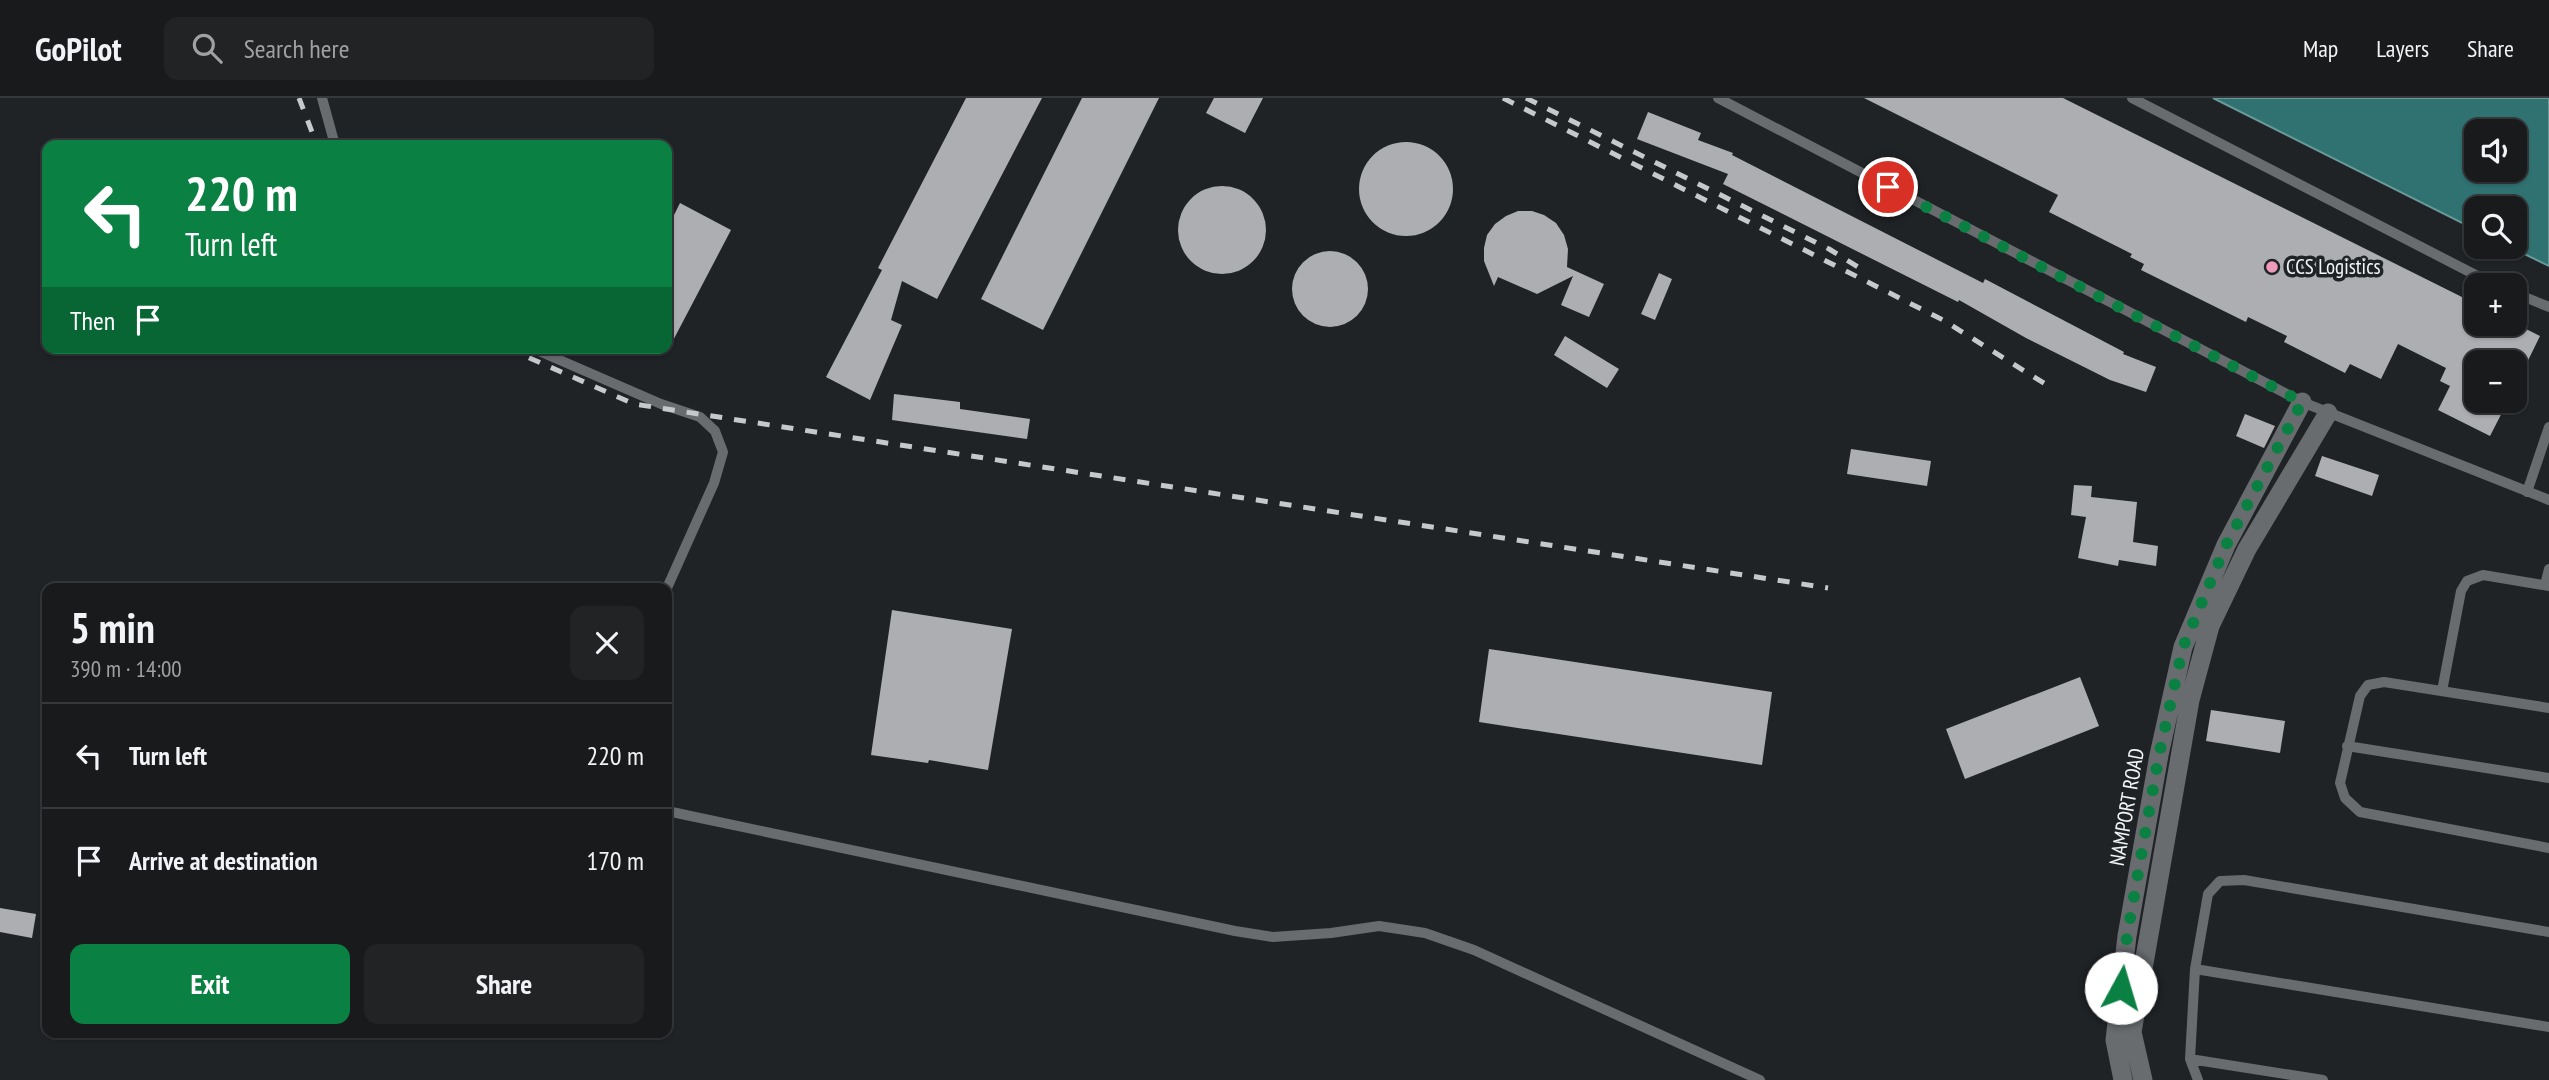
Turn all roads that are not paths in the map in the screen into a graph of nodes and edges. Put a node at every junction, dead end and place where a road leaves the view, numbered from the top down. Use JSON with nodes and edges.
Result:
{"nodes":[{"id":1,"x":323,"y":98,"type":"edge"},
{"id":2,"x":1718,"y":98,"type":"edge"},
{"id":3,"x":2132,"y":98,"type":"edge"},
{"id":4,"x":334,"y":140,"type":"edge"},
{"id":5,"x":2472,"y":273,"type":"edge"},
{"id":6,"x":2527,"y":298,"type":"edge"},
{"id":7,"x":2549,"y":307,"type":"edge"},
{"id":8,"x":546,"y":354,"type":"edge"},
{"id":9,"x":2302,"y":402,"type":"junction"},
{"id":10,"x":2329,"y":413,"type":"junction"},
{"id":11,"x":2549,"y":427,"type":"edge"},
{"id":12,"x":2527,"y":492,"type":"junction"},
{"id":13,"x":2549,"y":500,"type":"edge"},
{"id":14,"x":2549,"y":569,"type":"edge"},
{"id":15,"x":669,"y":583,"type":"edge"},
{"id":16,"x":2547,"y":586,"type":"edge"},
{"id":17,"x":2442,"y":691,"type":"junction"},
{"id":18,"x":2549,"y":708,"type":"edge"},
{"id":19,"x":2347,"y":746,"type":"junction"},
{"id":20,"x":2549,"y":778,"type":"edge"},
{"id":21,"x":672,"y":812,"type":"edge"},
{"id":22,"x":2549,"y":848,"type":"edge"},
{"id":23,"x":2549,"y":932,"type":"edge"},
{"id":24,"x":2195,"y":970,"type":"junction"},
{"id":25,"x":2549,"y":1027,"type":"edge"},
{"id":26,"x":2190,"y":1059,"type":"junction"},
{"id":27,"x":1759,"y":1080,"type":"edge"},
{"id":28,"x":2123,"y":1080,"type":"edge"},
{"id":29,"x":2143,"y":1080,"type":"edge"},
{"id":30,"x":2198,"y":1080,"type":"edge"},
{"id":31,"x":2323,"y":1080,"type":"edge"}],
"edges":[{"from":1,"to":4,"type":"lane"},
{"from":2,"to":9,"type":"lane"},
{"from":3,"to":5,"type":"lane"},
{"from":6,"to":7,"type":"lane"},
{"from":8,"to":15,"type":"lane"},
{"from":9,"to":10,"type":"lane"},
{"from":9,"to":28,"type":"street","name":"NAMPORT ROAD"},
{"from":10,"to":12,"type":"lane"},
{"from":10,"to":29,"type":"street"},
{"from":11,"to":12,"type":"lane"},
{"from":12,"to":13,"type":"lane"},
{"from":14,"to":16,"type":"lane"},
{"from":16,"to":17,"type":"lane"},
{"from":17,"to":18,"type":"lane"},
{"from":17,"to":19,"type":"lane"},
{"from":19,"to":20,"type":"lane"},
{"from":19,"to":22,"type":"lane"},
{"from":21,"to":27,"type":"lane"},
{"from":23,"to":24,"type":"lane"},
{"from":24,"to":25,"type":"lane"},
{"from":24,"to":26,"type":"lane"},
{"from":26,"to":30,"type":"lane"},
{"from":26,"to":31,"type":"lane"}]}
